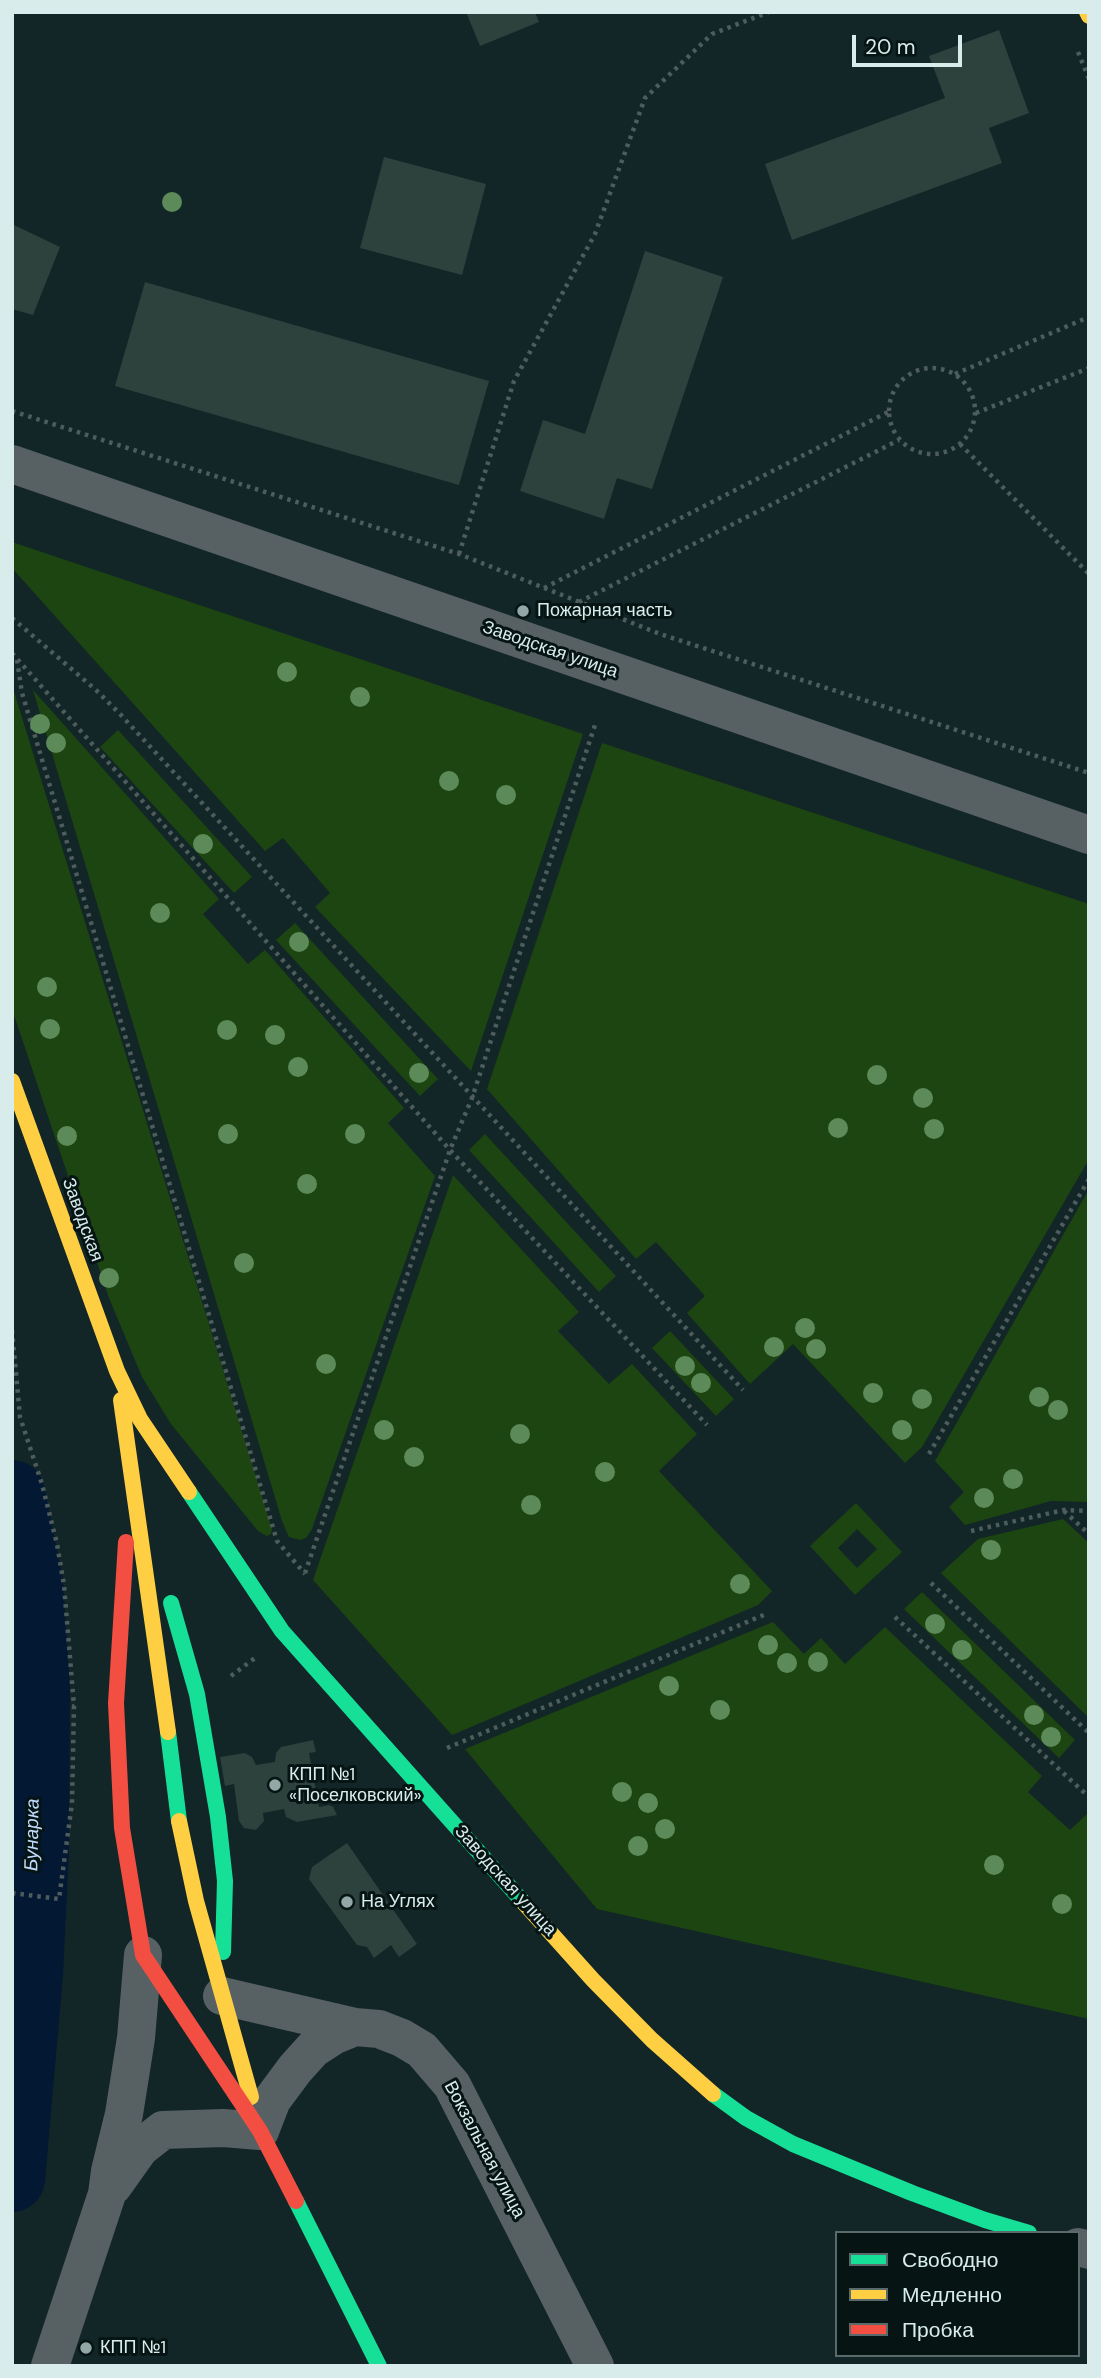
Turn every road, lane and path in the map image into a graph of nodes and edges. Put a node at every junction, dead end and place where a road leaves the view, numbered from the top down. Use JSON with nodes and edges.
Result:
{"nodes":[{"id":1,"x":769,"y":12,"type":"edge"},
{"id":2,"x":1089,"y":317,"type":"edge"},
{"id":3,"x":1089,"y":368,"type":"edge"},
{"id":4,"x":955,"y":374,"type":"junction"},
{"id":5,"x":12,"y":411,"type":"edge"},
{"id":6,"x":888,"y":412,"type":"junction"},
{"id":7,"x":976,"y":412,"type":"junction"},
{"id":8,"x":899,"y":440,"type":"junction"},
{"id":9,"x":960,"y":444,"type":"junction"},
{"id":10,"x":12,"y":464,"type":"edge"},
{"id":11,"x":459,"y":554,"type":"junction"},
{"id":12,"x":1089,"y":574,"type":"edge"},
{"id":13,"x":544,"y":588,"type":"junction"},
{"id":14,"x":579,"y":602,"type":"junction"},
{"id":15,"x":12,"y":618,"type":"edge"},
{"id":16,"x":12,"y":653,"type":"edge"},
{"id":17,"x":17,"y":659,"type":"junction"},
{"id":18,"x":595,"y":725,"type":"dead end"},
{"id":19,"x":1089,"y":773,"type":"edge"},
{"id":20,"x":1089,"y":835,"type":"edge"},
{"id":21,"x":12,"y":1082,"type":"edge"},
{"id":22,"x":472,"y":1098,"type":"junction"},
{"id":23,"x":450,"y":1150,"type":"junction"},
{"id":24,"x":1088,"y":1183,"type":"edge"},
{"id":25,"x":12,"y":1330,"type":"edge"},
{"id":26,"x":117,"y":1371,"type":"junction"},
{"id":27,"x":743,"y":1390,"type":"dead end"},
{"id":28,"x":707,"y":1425,"type":"dead end"},
{"id":29,"x":929,"y":1454,"type":"dead end"},
{"id":30,"x":131,"y":1463,"type":"junction"},
{"id":31,"x":1064,"y":1510,"type":"junction"},
{"id":32,"x":1089,"y":1511,"type":"edge"},
{"id":33,"x":971,"y":1531,"type":"dead end"},
{"id":34,"x":1089,"y":1534,"type":"edge"},
{"id":35,"x":160,"y":1566,"type":"dead end"},
{"id":36,"x":932,"y":1583,"type":"dead end"},
{"id":37,"x":168,"y":1591,"type":"dead end"},
{"id":38,"x":766,"y":1614,"type":"dead end"},
{"id":39,"x":895,"y":1617,"type":"dead end"},
{"id":40,"x":140,"y":1644,"type":"dead end"},
{"id":41,"x":74,"y":1706,"type":"dead end"},
{"id":42,"x":1089,"y":1733,"type":"edge"},
{"id":43,"x":447,"y":1748,"type":"dead end"},
{"id":44,"x":1089,"y":1797,"type":"edge"},
{"id":45,"x":12,"y":1894,"type":"edge"},
{"id":46,"x":59,"y":1899,"type":"dead end"},
{"id":47,"x":188,"y":1929,"type":"dead end"},
{"id":48,"x":142,"y":1955,"type":"junction"},
{"id":49,"x":222,"y":1996,"type":"junction"},
{"id":50,"x":355,"y":2027,"type":"junction"},
{"id":51,"x":260,"y":2131,"type":"junction"},
{"id":52,"x":107,"y":2194,"type":"junction"},
{"id":53,"x":1022,"y":2231,"type":"edge"},
{"id":54,"x":50,"y":2366,"type":"edge"},
{"id":55,"x":379,"y":2366,"type":"edge"},
{"id":56,"x":595,"y":2366,"type":"edge"}],
"edges":[{"from":1,"to":11,"type":"path"},
{"from":2,"to":4,"type":"path"},
{"from":3,"to":7,"type":"path"},
{"from":4,"to":6,"type":"path"},
{"from":4,"to":7,"type":"path"},
{"from":5,"to":11,"type":"path"},
{"from":6,"to":8,"type":"path"},
{"from":6,"to":13,"type":"path"},
{"from":7,"to":9,"type":"path"},
{"from":8,"to":9,"type":"path"},
{"from":8,"to":14,"type":"path"},
{"from":9,"to":12,"type":"path"},
{"from":10,"to":20,"type":"street","name":"Заводская улица"},
{"from":11,"to":13,"type":"path"},
{"from":13,"to":14,"type":"path"},
{"from":14,"to":19,"type":"path"},
{"from":15,"to":22,"type":"path"},
{"from":16,"to":17,"type":"path"},
{"from":17,"to":23,"type":"path"},
{"from":17,"to":23,"type":"path"},
{"from":18,"to":22,"type":"path"},
{"from":21,"to":26,"type":"main road","name":"Заводская"},
{"from":22,"to":23,"type":"path"},
{"from":22,"to":27,"type":"path"},
{"from":23,"to":28,"type":"path"},
{"from":24,"to":29,"type":"path"},
{"from":25,"to":41,"type":"path"},
{"from":26,"to":30,"type":"main road"},
{"from":26,"to":53,"type":"main road","name":"Заводская улица"},
{"from":30,"to":35,"type":"main road"},
{"from":30,"to":40,"type":"main road"},
{"from":30,"to":48,"type":"main road"},
{"from":30,"to":49,"type":"main road"},
{"from":31,"to":32,"type":"path"},
{"from":31,"to":33,"type":"path"},
{"from":31,"to":34,"type":"path"},
{"from":36,"to":42,"type":"path"},
{"from":37,"to":49,"type":"main road"},
{"from":38,"to":43,"type":"path"},
{"from":39,"to":44,"type":"path"},
{"from":45,"to":46,"type":"path"},
{"from":47,"to":49,"type":"main road"},
{"from":48,"to":51,"type":"main road"},
{"from":48,"to":52,"type":"street"},
{"from":49,"to":50,"type":"street","name":"Вокзальная улица"},
{"from":49,"to":51,"type":"main road"},
{"from":50,"to":51,"type":"street"},
{"from":50,"to":56,"type":"street","name":"Вокзальная улица"},
{"from":51,"to":52,"type":"street"},
{"from":51,"to":55,"type":"main road"},
{"from":52,"to":54,"type":"street"}]}
